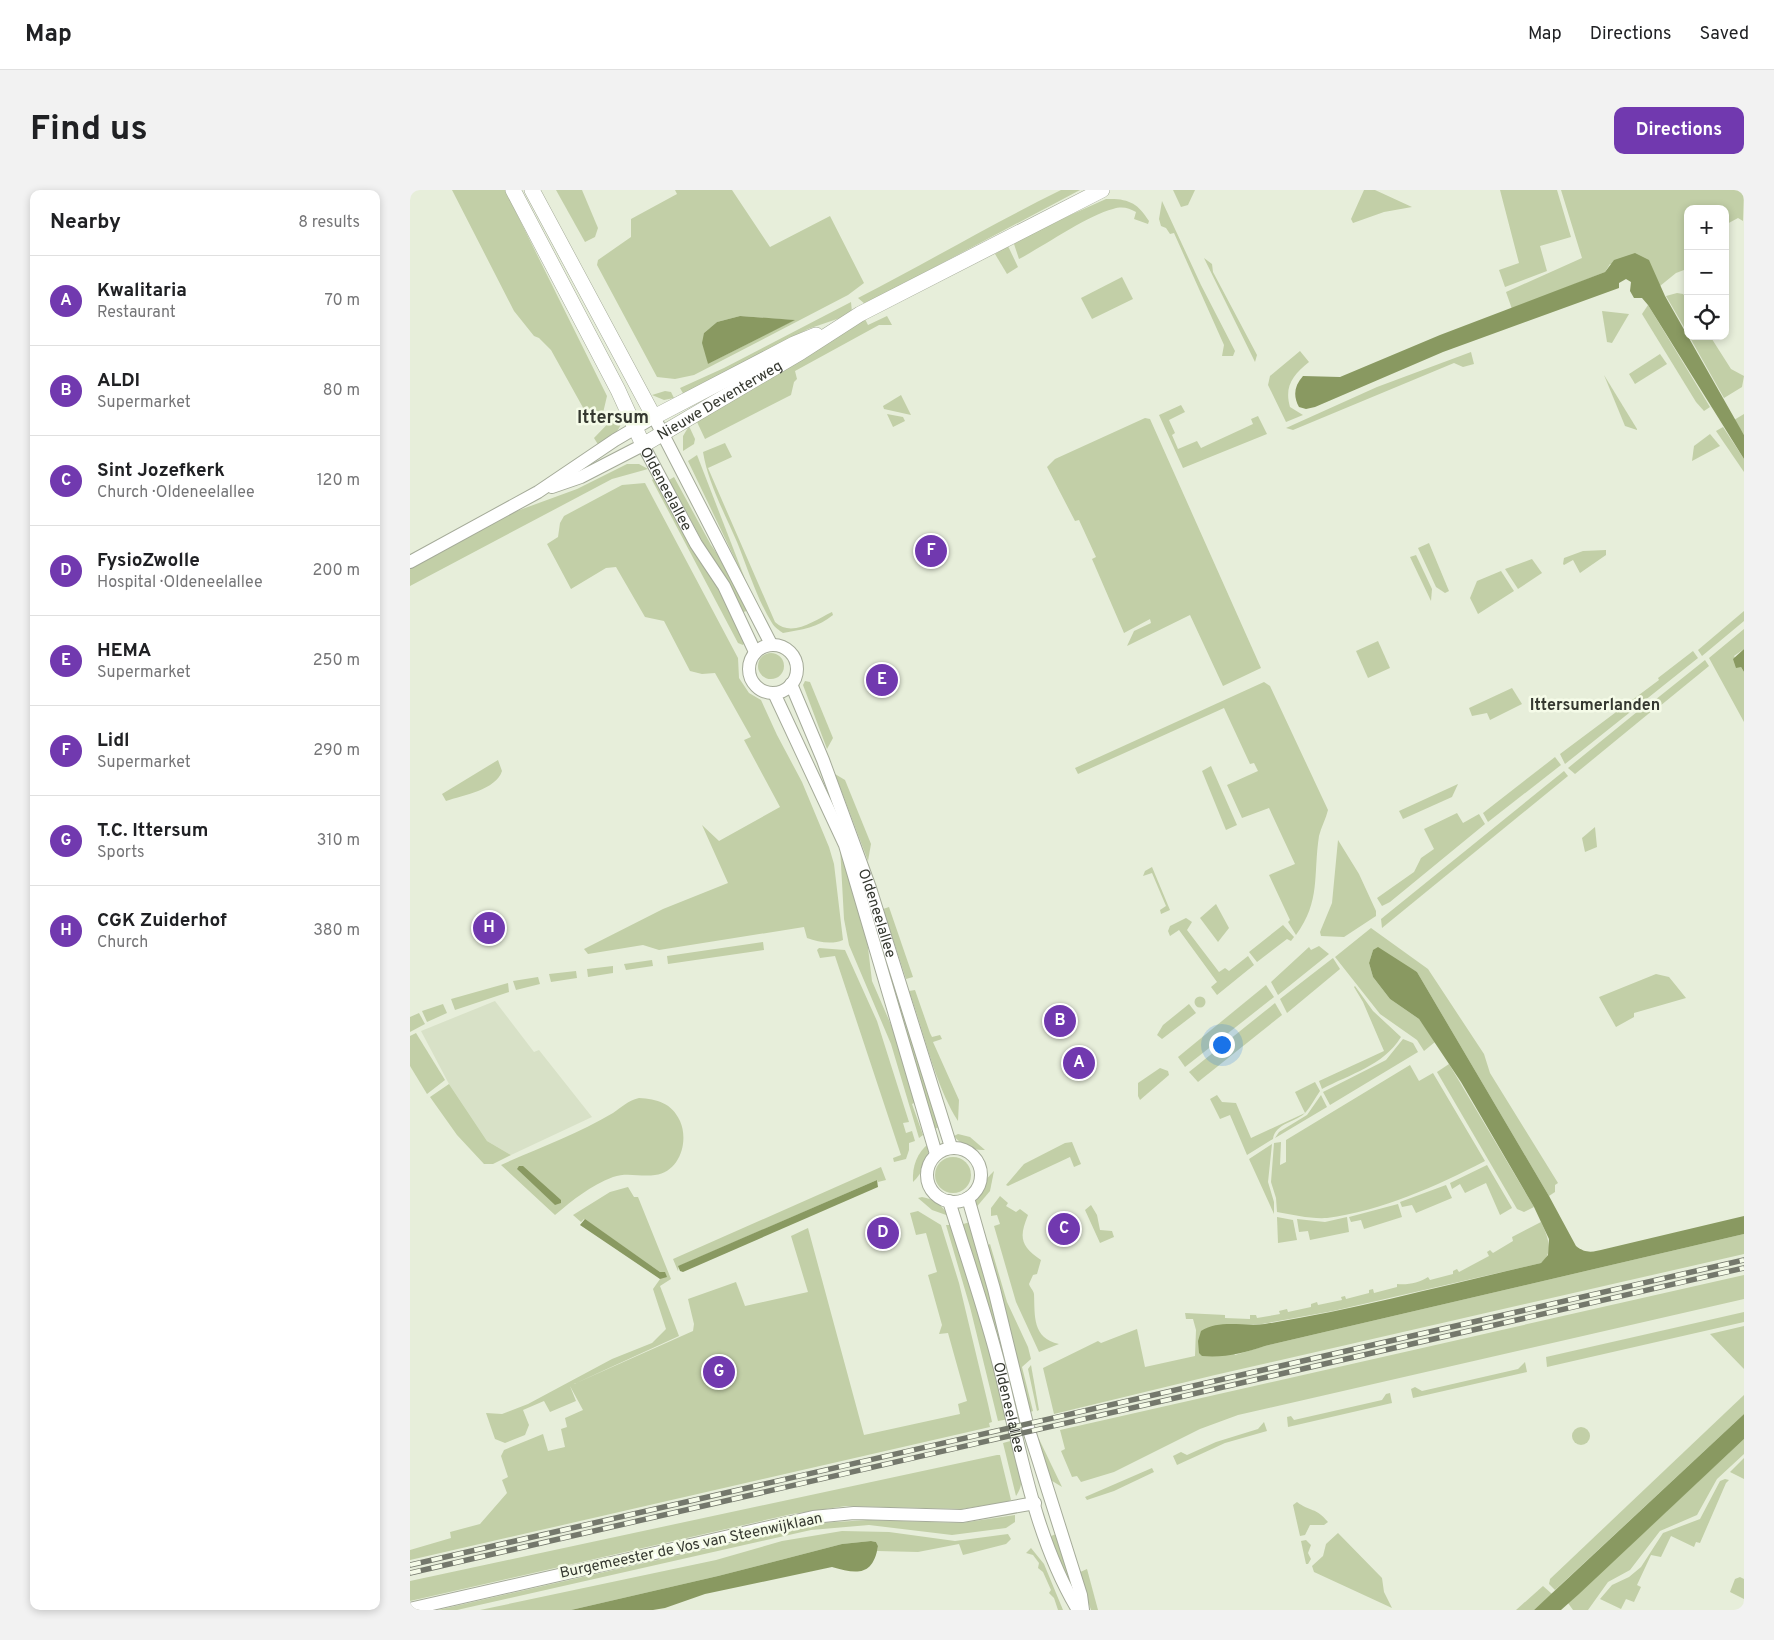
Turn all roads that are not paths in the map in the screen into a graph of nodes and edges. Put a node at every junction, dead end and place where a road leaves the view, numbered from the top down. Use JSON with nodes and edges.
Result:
{"nodes":[{"id":1,"x":513,"y":190,"type":"edge"},
{"id":2,"x":532,"y":190,"type":"edge"},
{"id":3,"x":1102,"y":190,"type":"edge"},
{"id":4,"x":843,"y":324,"type":"junction"},
{"id":5,"x":654,"y":417,"type":"junction"},
{"id":6,"x":635,"y":428,"type":"junction"},
{"id":7,"x":663,"y":433,"type":"junction"},
{"id":8,"x":643,"y":445,"type":"junction"},
{"id":9,"x":538,"y":492,"type":"junction"},
{"id":10,"x":410,"y":562,"type":"edge"},
{"id":11,"x":771,"y":644,"type":"junction"},
{"id":12,"x":755,"y":652,"type":"junction"},
{"id":13,"x":791,"y":684,"type":"junction"},
{"id":14,"x":774,"y":693,"type":"junction"},
{"id":15,"x":951,"y":1147,"type":"junction"},
{"id":16,"x":936,"y":1154,"type":"junction"},
{"id":17,"x":968,"y":1198,"type":"junction"},
{"id":18,"x":950,"y":1202,"type":"junction"},
{"id":19,"x":1034,"y":1503,"type":"junction"},
{"id":20,"x":410,"y":1609,"type":"edge"},
{"id":21,"x":1078,"y":1610,"type":"edge"},
{"id":22,"x":1083,"y":1610,"type":"edge"}],
"edges":[{"from":1,"to":6,"type":"main road","name":"Oldeneelallee"},
{"from":2,"to":5,"type":"main road","name":"Oldeneelallee"},
{"from":3,"to":4,"type":"main road","name":"Nieuwe Deventerweg"},
{"from":4,"to":5,"type":"main road","name":"Nieuwe Deventerweg"},
{"from":4,"to":7,"type":"main road","name":"Nieuwe Deventerweg"},
{"from":5,"to":6,"type":"street","name":"Nieuwe Deventerweg"},
{"from":5,"to":7,"type":"street","name":"Oldeneelallee"},
{"from":6,"to":8,"type":"main road","name":"Oldeneelallee"},
{"from":6,"to":9,"type":"street","name":"Nieuwe Deventerweg"},
{"from":7,"to":8,"type":"main road","name":"Nieuwe Deventerweg"},
{"from":7,"to":11,"type":"street","name":"Oldeneelallee"},
{"from":8,"to":9,"type":"street","name":"Nieuwe Deventerweg"},
{"from":8,"to":12,"type":"street","name":"Oldeneelallee"},
{"from":9,"to":10,"type":"street","name":"Nieuwe Deventerweg"},
{"from":11,"to":12,"type":"street"},
{"from":11,"to":13,"type":"street"},
{"from":12,"to":14,"type":"street"},
{"from":13,"to":14,"type":"street"},
{"from":13,"to":15,"type":"street","name":"Oldeneelallee"},
{"from":14,"to":16,"type":"street","name":"Oldeneelallee"},
{"from":15,"to":16,"type":"street"},
{"from":15,"to":17,"type":"street"},
{"from":16,"to":18,"type":"street"},
{"from":17,"to":18,"type":"street"},
{"from":17,"to":22,"type":"street","name":"Oldeneelallee"},
{"from":18,"to":19,"type":"street","name":"Oldeneelallee"},
{"from":19,"to":20,"type":"street","name":"Burgemeester de Vos van Steenwijklaan"},
{"from":19,"to":21,"type":"street","name":"Oldeneelallee"}]}
